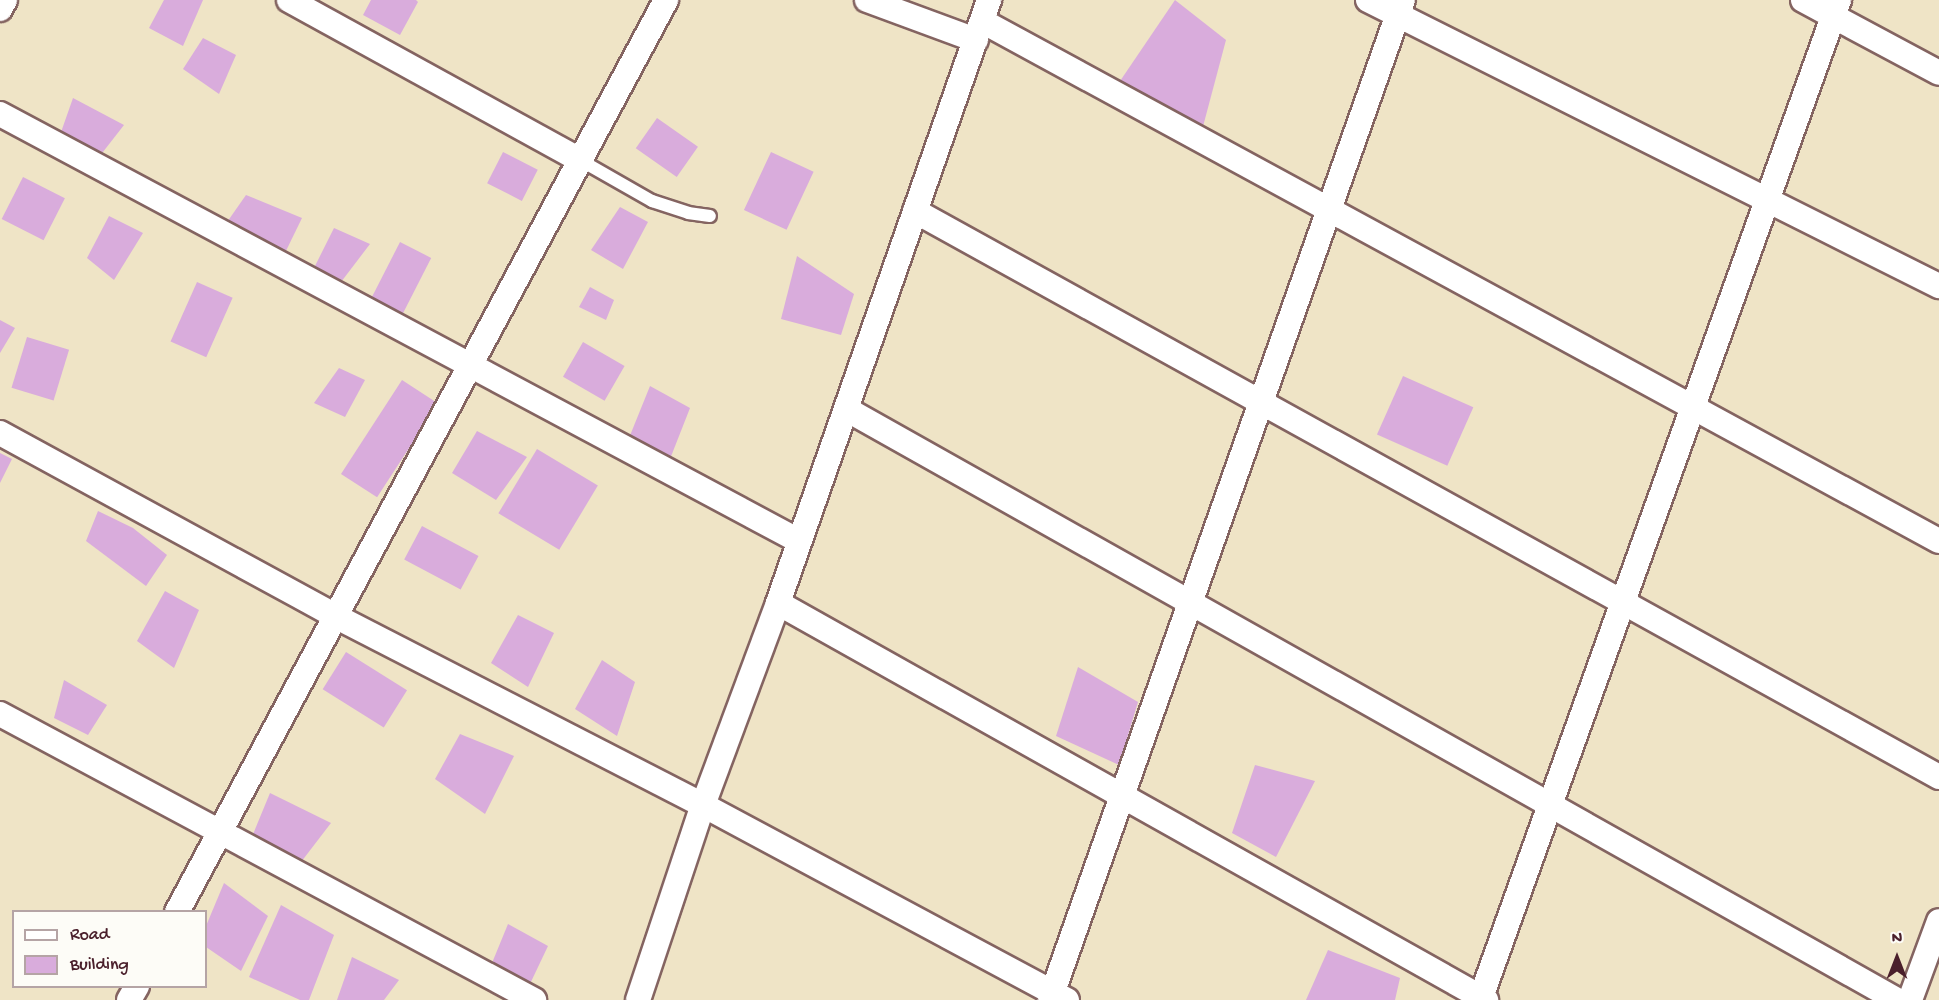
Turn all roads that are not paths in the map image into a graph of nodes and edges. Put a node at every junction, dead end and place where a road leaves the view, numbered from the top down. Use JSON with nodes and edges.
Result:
{"nodes":[{"id":1,"x":5,"y":0,"type":"edge"},
{"id":2,"x":289,"y":0,"type":"edge"},
{"id":3,"x":666,"y":0,"type":"edge"},
{"id":4,"x":867,"y":0,"type":"edge"},
{"id":5,"x":1368,"y":0,"type":"edge"},
{"id":6,"x":1803,"y":0,"type":"edge"},
{"id":7,"x":1400,"y":8,"type":"edge"},
{"id":8,"x":1836,"y":8,"type":"edge"},
{"id":9,"x":0,"y":9,"type":"edge"},
{"id":10,"x":982,"y":20,"type":"edge"},
{"id":11,"x":1939,"y":73,"type":"edge"},
{"id":12,"x":0,"y":114,"type":"edge"},
{"id":13,"x":580,"y":160,"type":"junction"},
{"id":14,"x":1767,"y":200,"type":"junction"},
{"id":15,"x":1330,"y":210,"type":"junction"},
{"id":16,"x":915,"y":211,"type":"junction"},
{"id":17,"x":710,"y":216,"type":"dead end"},
{"id":18,"x":1939,"y":286,"type":"edge"},
{"id":19,"x":470,"y":366,"type":"junction"},
{"id":20,"x":1262,"y":402,"type":"junction"},
{"id":21,"x":1693,"y":407,"type":"junction"},
{"id":22,"x":846,"y":409,"type":"junction"},
{"id":23,"x":0,"y":433,"type":"edge"},
{"id":24,"x":799,"y":541,"type":"junction"},
{"id":25,"x":1939,"y":541,"type":"edge"},
{"id":26,"x":1623,"y":602,"type":"junction"},
{"id":27,"x":778,"y":603,"type":"junction"},
{"id":28,"x":1191,"y":603,"type":"junction"},
{"id":29,"x":335,"y":616,"type":"junction"},
{"id":30,"x":0,"y":714,"type":"edge"},
{"id":31,"x":1939,"y":777,"type":"edge"},
{"id":32,"x":1124,"y":797,"type":"junction"},
{"id":33,"x":703,"y":805,"type":"junction"},
{"id":34,"x":1550,"y":805,"type":"junction"},
{"id":35,"x":220,"y":832,"type":"junction"},
{"id":36,"x":178,"y":910,"type":"edge"},
{"id":37,"x":1939,"y":921,"type":"edge"},
{"id":38,"x":1057,"y":997,"type":"edge"},
{"id":39,"x":644,"y":998,"type":"edge"},
{"id":40,"x":1482,"y":999,"type":"edge"},
{"id":41,"x":534,"y":1000,"type":"edge"},
{"id":42,"x":1897,"y":1000,"type":"edge"},
{"id":43,"x":1911,"y":1000,"type":"edge"}],
"edges":[{"from":1,"to":9,"type":"street"},
{"from":2,"to":13,"type":"street"},
{"from":3,"to":13,"type":"street"},
{"from":4,"to":10,"type":"street"},
{"from":5,"to":7,"type":"street"},
{"from":6,"to":8,"type":"street"},
{"from":7,"to":14,"type":"street"},
{"from":7,"to":15,"type":"street"},
{"from":8,"to":11,"type":"street"},
{"from":8,"to":14,"type":"street"},
{"from":10,"to":15,"type":"street"},
{"from":10,"to":16,"type":"street"},
{"from":12,"to":19,"type":"street"},
{"from":13,"to":17,"type":"lane"},
{"from":13,"to":19,"type":"street"},
{"from":14,"to":18,"type":"street"},
{"from":14,"to":21,"type":"street"},
{"from":15,"to":20,"type":"street"},
{"from":15,"to":21,"type":"street"},
{"from":16,"to":20,"type":"street"},
{"from":16,"to":22,"type":"street"},
{"from":19,"to":24,"type":"street"},
{"from":19,"to":29,"type":"street"},
{"from":20,"to":26,"type":"street"},
{"from":20,"to":28,"type":"street"},
{"from":21,"to":25,"type":"street"},
{"from":21,"to":26,"type":"street"},
{"from":22,"to":24,"type":"street"},
{"from":22,"to":28,"type":"street"},
{"from":23,"to":29,"type":"street"},
{"from":24,"to":27,"type":"street"},
{"from":26,"to":31,"type":"street"},
{"from":26,"to":34,"type":"street"},
{"from":27,"to":32,"type":"street"},
{"from":27,"to":33,"type":"street"},
{"from":28,"to":32,"type":"street"},
{"from":28,"to":34,"type":"street"},
{"from":29,"to":33,"type":"street"},
{"from":29,"to":35,"type":"street"},
{"from":30,"to":35,"type":"street"},
{"from":32,"to":38,"type":"street"},
{"from":32,"to":40,"type":"street"},
{"from":33,"to":38,"type":"street"},
{"from":33,"to":39,"type":"street"},
{"from":34,"to":40,"type":"street"},
{"from":34,"to":42,"type":"street"},
{"from":35,"to":36,"type":"street"},
{"from":35,"to":41,"type":"street"},
{"from":37,"to":43,"type":"street"}]}
